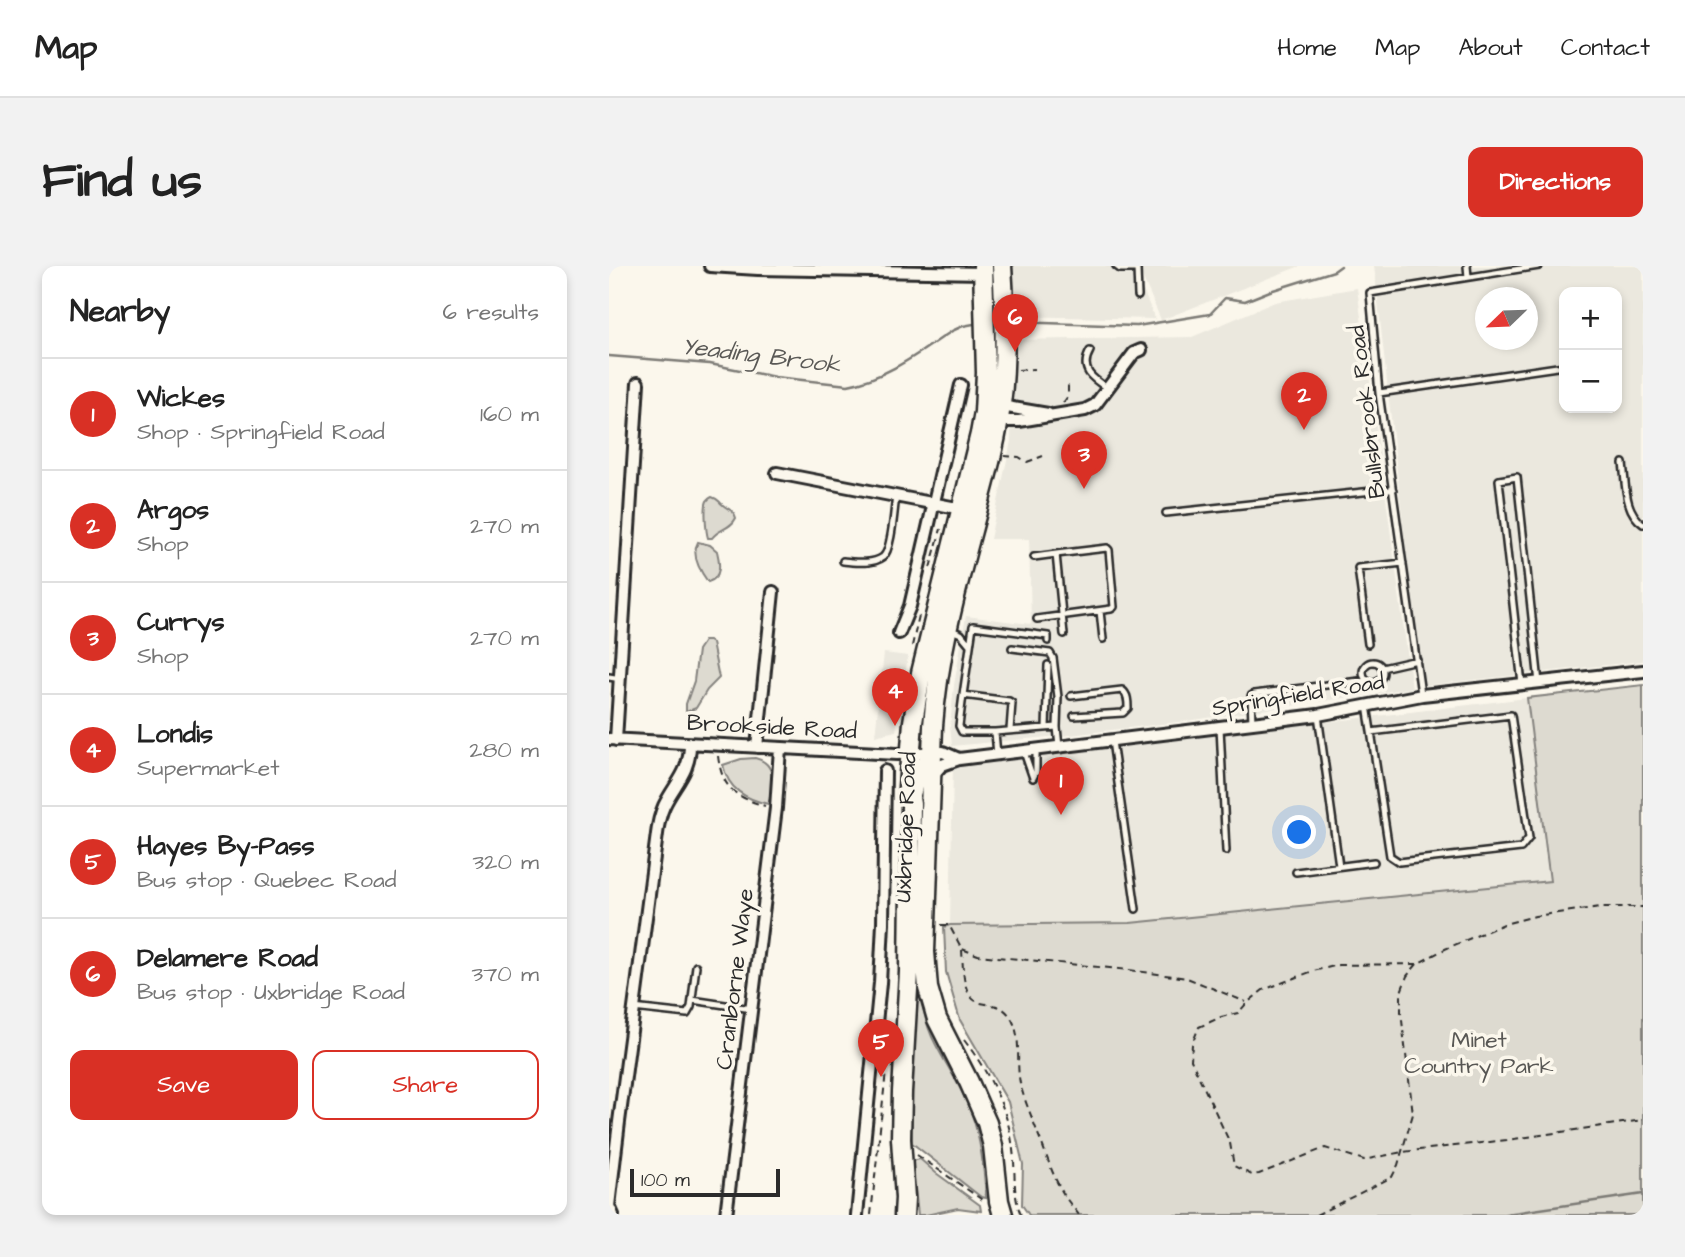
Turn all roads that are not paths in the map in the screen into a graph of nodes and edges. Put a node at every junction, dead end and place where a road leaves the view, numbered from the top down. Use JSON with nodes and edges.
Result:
{"nodes":[{"id":1,"x":710,"y":266,"type":"edge"},
{"id":2,"x":1002,"y":266,"type":"edge"},
{"id":3,"x":1116,"y":266,"type":"edge"},
{"id":4,"x":1467,"y":266,"type":"edge"},
{"id":5,"x":1539,"y":266,"type":"edge"},
{"id":6,"x":732,"y":267,"type":"edge"},
{"id":7,"x":983,"y":269,"type":"edge"},
{"id":8,"x":1468,"y":277,"type":"junction"},
{"id":9,"x":1138,"y":296,"type":"dead end"},
{"id":10,"x":1004,"y":303,"type":"junction"},
{"id":11,"x":984,"y":307,"type":"junction"},
{"id":12,"x":1141,"y":350,"type":"dead end"},
{"id":13,"x":1090,"y":351,"type":"dead end"},
{"id":14,"x":1559,"y":367,"type":"edge"},
{"id":15,"x":638,"y":383,"type":"dead end"},
{"id":16,"x":961,"y":386,"type":"dead end"},
{"id":17,"x":1107,"y":388,"type":"junction"},
{"id":18,"x":1379,"y":393,"type":"junction"},
{"id":19,"x":994,"y":413,"type":"junction"},
{"id":20,"x":1623,"y":463,"type":"dead end"},
{"id":21,"x":777,"y":473,"type":"dead end"},
{"id":22,"x":1393,"y":490,"type":"junction"},
{"id":23,"x":896,"y":496,"type":"junction"},
{"id":24,"x":935,"y":504,"type":"junction"},
{"id":25,"x":962,"y":509,"type":"junction"},
{"id":26,"x":1166,"y":513,"type":"dead end"},
{"id":27,"x":1643,"y":524,"type":"edge"},
{"id":28,"x":1056,"y":554,"type":"junction"},
{"id":29,"x":1034,"y":557,"type":"dead end"},
{"id":30,"x":843,"y":561,"type":"dead end"},
{"id":31,"x":1403,"y":563,"type":"junction"},
{"id":32,"x":773,"y":592,"type":"dead end"},
{"id":33,"x":1100,"y":611,"type":"junction"},
{"id":34,"x":1062,"y":615,"type":"junction"},
{"id":35,"x":1037,"y":619,"type":"dead end"},
{"id":36,"x":947,"y":629,"type":"junction"},
{"id":37,"x":899,"y":633,"type":"dead end"},
{"id":38,"x":1064,"y":635,"type":"dead end"},
{"id":39,"x":1103,"y":639,"type":"dead end"},
{"id":40,"x":1048,"y":641,"type":"dead end"},
{"id":41,"x":1368,"y":644,"type":"dead end"},
{"id":42,"x":970,"y":645,"type":"junction"},
{"id":43,"x":1012,"y":648,"type":"dead end"},
{"id":44,"x":1417,"y":660,"type":"junction"},
{"id":45,"x":1048,"y":665,"type":"dead end"},
{"id":46,"x":1382,"y":667,"type":"junction"},
{"id":47,"x":1643,"y":671,"type":"edge"},
{"id":48,"x":615,"y":678,"type":"edge"},
{"id":49,"x":1367,"y":680,"type":"junction"},
{"id":50,"x":1539,"y":683,"type":"junction"},
{"id":51,"x":1522,"y":684,"type":"junction"},
{"id":52,"x":963,"y":695,"type":"junction"},
{"id":53,"x":1422,"y":695,"type":"junction"},
{"id":54,"x":1071,"y":696,"type":"dead end"},
{"id":55,"x":1367,"y":705,"type":"junction"},
{"id":56,"x":1318,"y":715,"type":"junction"},
{"id":57,"x":1074,"y":716,"type":"dead end"},
{"id":58,"x":1252,"y":723,"type":"junction"},
{"id":59,"x":1057,"y":727,"type":"junction"},
{"id":60,"x":1220,"y":727,"type":"junction"},
{"id":61,"x":1046,"y":728,"type":"junction"},
{"id":62,"x":1010,"y":730,"type":"junction"},
{"id":63,"x":995,"y":732,"type":"junction"},
{"id":64,"x":1371,"y":732,"type":"junction"},
{"id":65,"x":613,"y":739,"type":"edge"},
{"id":66,"x":1112,"y":741,"type":"junction"},
{"id":67,"x":690,"y":744,"type":"junction"},
{"id":68,"x":757,"y":747,"type":"junction"},
{"id":69,"x":1059,"y":747,"type":"junction"},
{"id":70,"x":780,"y":748,"type":"junction"},
{"id":71,"x":932,"y":752,"type":"junction"},
{"id":72,"x":911,"y":754,"type":"junction"},
{"id":73,"x":997,"y":755,"type":"junction"},
{"id":74,"x":959,"y":759,"type":"junction"},
{"id":75,"x":885,"y":771,"type":"dead end"},
{"id":76,"x":931,"y":786,"type":"junction"},
{"id":77,"x":911,"y":804,"type":"junction"},
{"id":78,"x":1226,"y":851,"type":"dead end"},
{"id":79,"x":898,"y":852,"type":"junction"},
{"id":80,"x":1374,"y":862,"type":"dead end"},
{"id":81,"x":1339,"y":866,"type":"junction"},
{"id":82,"x":1296,"y":872,"type":"dead end"},
{"id":83,"x":1136,"y":909,"type":"dead end"},
{"id":84,"x":696,"y":966,"type":"dead end"},
{"id":85,"x":692,"y":1000,"type":"junction"},
{"id":86,"x":633,"y":1008,"type":"junction"},
{"id":87,"x":752,"y":1009,"type":"junction"},
{"id":88,"x":613,"y":1214,"type":"edge"},
{"id":89,"x":726,"y":1215,"type":"edge"},
{"id":90,"x":857,"y":1215,"type":"edge"},
{"id":91,"x":904,"y":1215,"type":"edge"},
{"id":92,"x":1003,"y":1215,"type":"edge"}],
"edges":[{"from":1,"to":6,"type":"street"},
{"from":2,"to":10,"type":"main road","name":"Uxbridge Road"},
{"from":3,"to":9,"type":"lane"},
{"from":4,"to":8,"type":"lane"},
{"from":5,"to":8,"type":"lane","name":"Bullsbrook Road"},
{"from":6,"to":7,"type":"street"},
{"from":7,"to":11,"type":"main road","name":"Uxbridge Road"},
{"from":8,"to":18,"type":"lane","name":"Bullsbrook Road"},
{"from":10,"to":11,"type":"main road"},
{"from":10,"to":19,"type":"main road","name":"Uxbridge Road"},
{"from":11,"to":19,"type":"main road","name":"Uxbridge Road"},
{"from":12,"to":17,"type":"street"},
{"from":13,"to":17,"type":"lane"},
{"from":14,"to":18,"type":"lane"},
{"from":15,"to":48,"type":"street"},
{"from":16,"to":24,"type":"street"},
{"from":17,"to":19,"type":"street"},
{"from":18,"to":22,"type":"lane","name":"Bullsbrook Road"},
{"from":19,"to":25,"type":"main road","name":"Uxbridge Road"},
{"from":19,"to":36,"type":"main road","name":"Uxbridge Road"},
{"from":20,"to":27,"type":"lane"},
{"from":21,"to":23,"type":"street"},
{"from":22,"to":26,"type":"lane"},
{"from":22,"to":31,"type":"lane","name":"Bullsbrook Road"},
{"from":23,"to":24,"type":"street"},
{"from":23,"to":30,"type":"lane"},
{"from":24,"to":25,"type":"street"},
{"from":24,"to":37,"type":"street"},
{"from":25,"to":72,"type":"main road","name":"Uxbridge Road"},
{"from":28,"to":29,"type":"lane"},
{"from":28,"to":33,"type":"lane"},
{"from":28,"to":34,"type":"lane"},
{"from":31,"to":41,"type":"lane"},
{"from":31,"to":44,"type":"lane","name":"Bullsbrook Road"},
{"from":32,"to":68,"type":"street"},
{"from":33,"to":34,"type":"lane"},
{"from":33,"to":39,"type":"lane"},
{"from":34,"to":35,"type":"lane"},
{"from":34,"to":38,"type":"lane"},
{"from":36,"to":42,"type":"lane"},
{"from":36,"to":71,"type":"main road","name":"Uxbridge Road"},
{"from":40,"to":42,"type":"lane"},
{"from":42,"to":52,"type":"lane"},
{"from":43,"to":59,"type":"lane"},
{"from":44,"to":46,"type":"lane"},
{"from":44,"to":53,"type":"lane","name":"Bullsbrook Road"},
{"from":45,"to":61,"type":"lane"},
{"from":46,"to":49,"type":"lane"},
{"from":46,"to":49,"type":"lane"},
{"from":47,"to":50,"type":"street","name":"Springfield Road"},
{"from":48,"to":65,"type":"street"},
{"from":49,"to":58,"type":"lane"},
{"from":50,"to":51,"type":"street","name":"Springfield Road"},
{"from":50,"to":51,"type":"lane"},
{"from":51,"to":53,"type":"street","name":"Springfield Road"},
{"from":52,"to":62,"type":"lane"},
{"from":52,"to":63,"type":"lane"},
{"from":53,"to":55,"type":"street","name":"Springfield Road"},
{"from":54,"to":57,"type":"lane"},
{"from":55,"to":56,"type":"street","name":"Springfield Road"},
{"from":55,"to":64,"type":"lane"},
{"from":56,"to":58,"type":"street","name":"Springfield Road"},
{"from":56,"to":81,"type":"lane"},
{"from":58,"to":60,"type":"street","name":"Springfield Road"},
{"from":59,"to":61,"type":"lane"},
{"from":59,"to":69,"type":"lane"},
{"from":60,"to":66,"type":"street","name":"Springfield Road"},
{"from":60,"to":78,"type":"lane"},
{"from":61,"to":62,"type":"lane"},
{"from":62,"to":63,"type":"lane"},
{"from":63,"to":73,"type":"lane"},
{"from":64,"to":64,"type":"lane"},
{"from":65,"to":67,"type":"street","name":"Brookside Road"},
{"from":66,"to":69,"type":"street","name":"Springfield Road"},
{"from":66,"to":83,"type":"lane"},
{"from":67,"to":68,"type":"street","name":"Brookside Road"},
{"from":67,"to":86,"type":"street"},
{"from":68,"to":70,"type":"street","name":"Brookside Road"},
{"from":69,"to":73,"type":"street","name":"Springfield Road"},
{"from":70,"to":72,"type":"street","name":"Brookside Road"},
{"from":70,"to":87,"type":"street","name":"Cranborne Waye"},
{"from":71,"to":72,"type":"street","name":"Brookside Road"},
{"from":71,"to":74,"type":"street","name":"Springfield Road"},
{"from":71,"to":76,"type":"main road","name":"Uxbridge Road"},
{"from":71,"to":77,"type":"street"},
{"from":72,"to":77,"type":"main road","name":"Uxbridge Road"},
{"from":73,"to":74,"type":"street","name":"Springfield Road"},
{"from":74,"to":76,"type":"street"},
{"from":75,"to":79,"type":"street"},
{"from":76,"to":92,"type":"main road","name":"Uxbridge Road"},
{"from":77,"to":79,"type":"main road","name":"Uxbridge Road"},
{"from":79,"to":90,"type":"street"},
{"from":79,"to":91,"type":"main road","name":"Uxbridge Road"},
{"from":80,"to":81,"type":"lane"},
{"from":81,"to":82,"type":"lane"},
{"from":84,"to":85,"type":"lane"},
{"from":85,"to":86,"type":"lane"},
{"from":85,"to":87,"type":"lane"},
{"from":86,"to":88,"type":"street"},
{"from":87,"to":89,"type":"street","name":"Cranborne Waye"}]}
